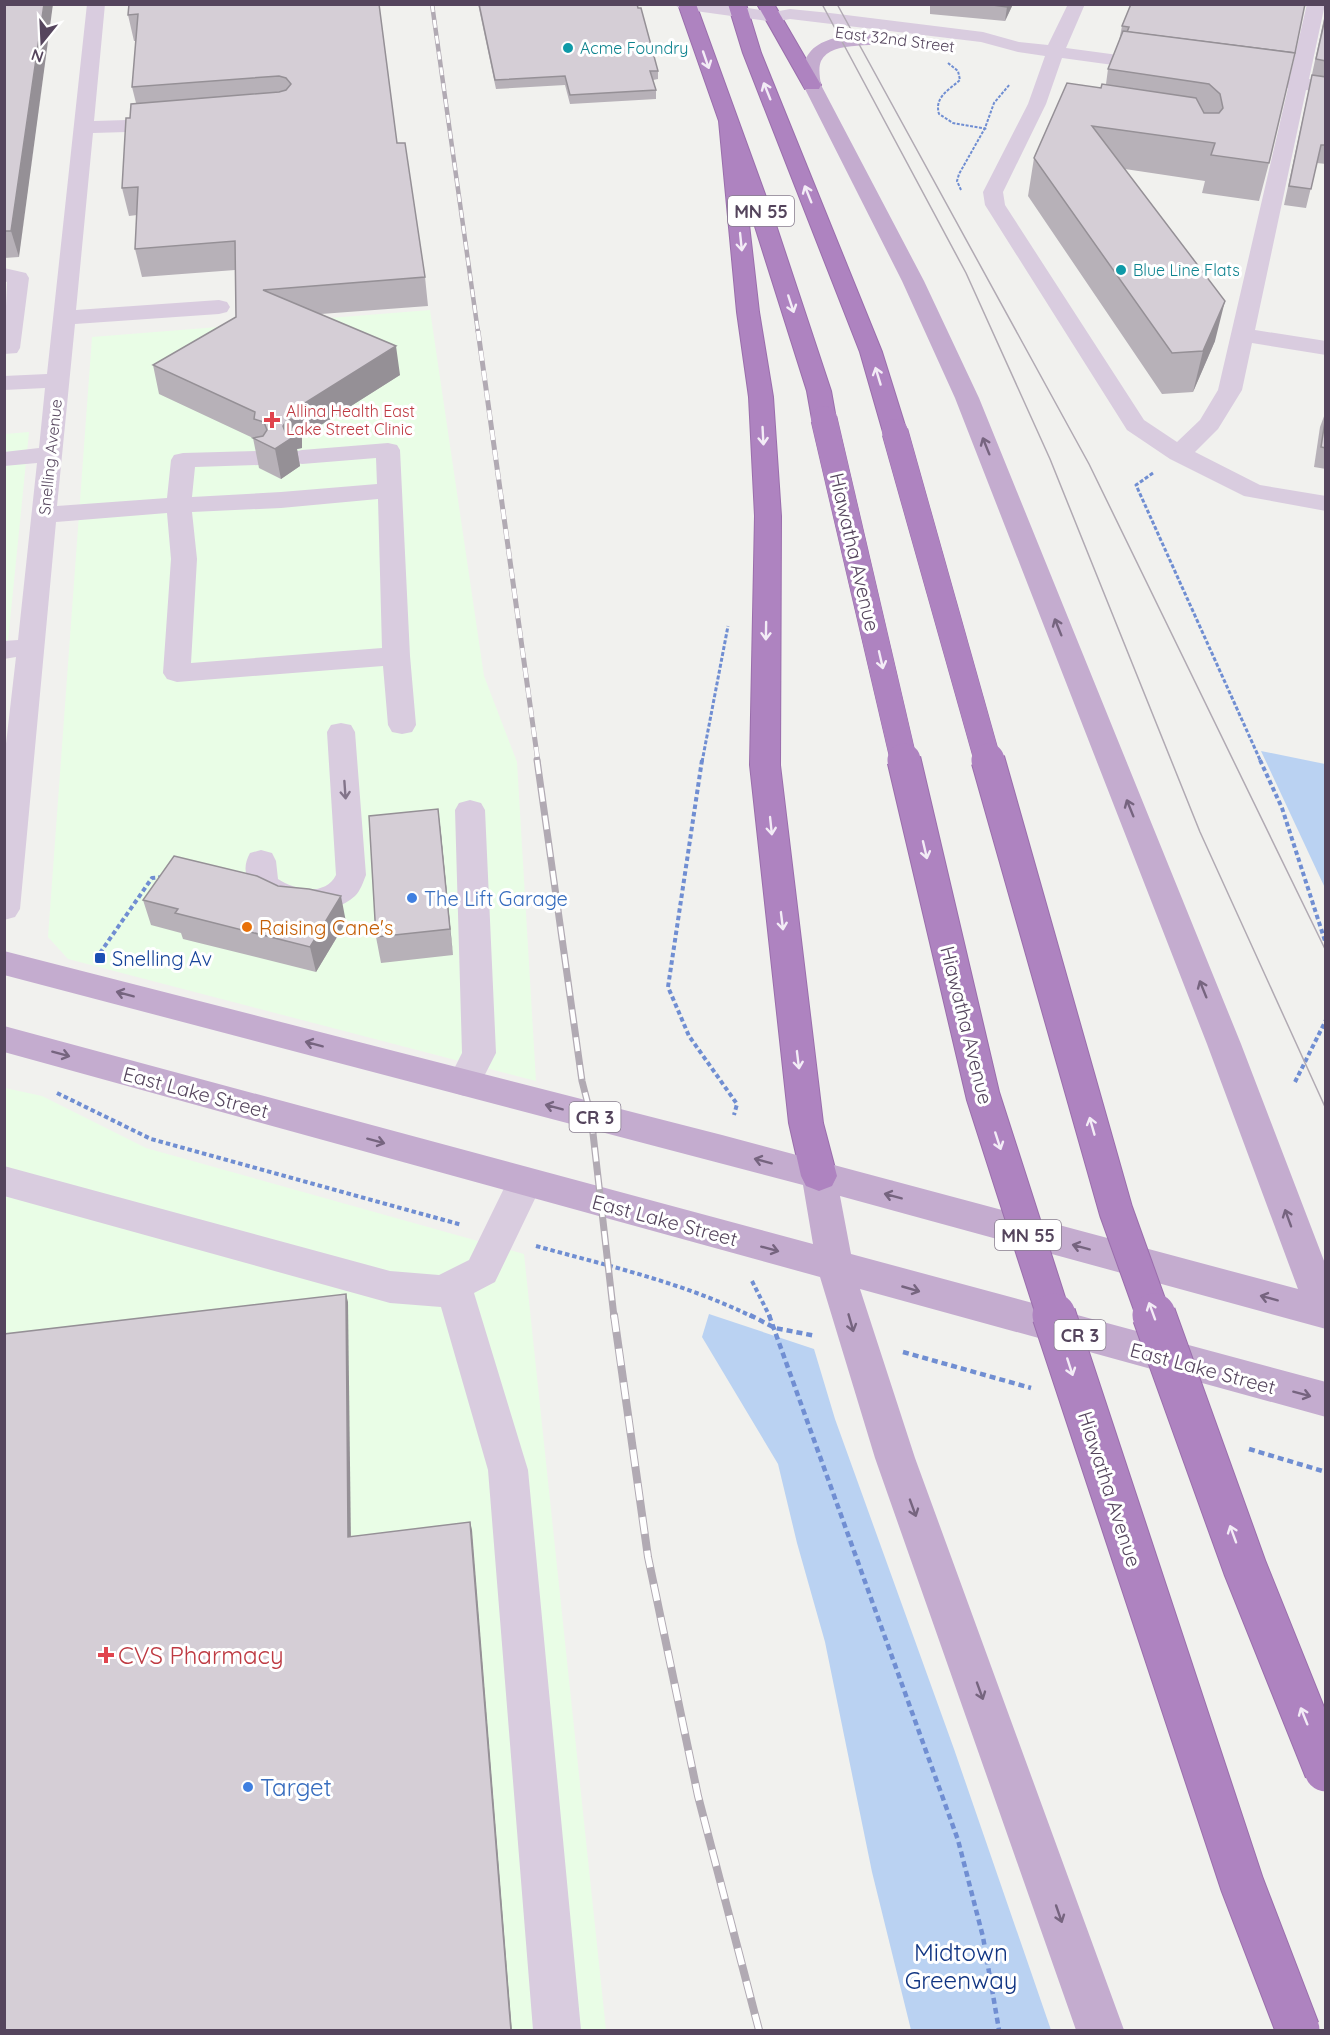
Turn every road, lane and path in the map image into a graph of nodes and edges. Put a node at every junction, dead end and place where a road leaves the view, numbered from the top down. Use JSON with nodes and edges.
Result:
{"nodes":[{"id":1,"x":96,"y":4,"type":"edge"},
{"id":2,"x":681,"y":4,"type":"edge"},
{"id":3,"x":1077,"y":4,"type":"edge"},
{"id":4,"x":1316,"y":4,"type":"edge"},
{"id":5,"x":687,"y":5,"type":"edge"},
{"id":6,"x":737,"y":8,"type":"edge"},
{"id":7,"x":770,"y":11,"type":"edge"},
{"id":8,"x":893,"y":39,"type":"junction"},
{"id":9,"x":1018,"y":47,"type":"junction"},
{"id":10,"x":1055,"y":52,"type":"junction"},
{"id":11,"x":946,"y":62,"type":"dead end"},
{"id":12,"x":1170,"y":67,"type":"edge"},
{"id":13,"x":1228,"y":75,"type":"edge"},
{"id":14,"x":1014,"y":81,"type":"dead end"},
{"id":15,"x":1297,"y":84,"type":"junction"},
{"id":16,"x":812,"y":85,"type":"junction"},
{"id":17,"x":1326,"y":87,"type":"edge"},
{"id":18,"x":189,"y":118,"type":"edge"},
{"id":19,"x":728,"y":122,"type":"junction"},
{"id":20,"x":83,"y":128,"type":"junction"},
{"id":21,"x":985,"y":128,"type":"junction"},
{"id":22,"x":1020,"y":135,"type":"junction"},
{"id":23,"x":962,"y":191,"type":"dead end"},
{"id":24,"x":4,"y":274,"type":"edge"},
{"id":25,"x":219,"y":307,"type":"dead end"},
{"id":26,"x":37,"y":310,"type":"edge"},
{"id":27,"x":1242,"y":335,"type":"junction"},
{"id":28,"x":28,"y":346,"type":"edge"},
{"id":29,"x":1326,"y":348,"type":"edge"},
{"id":30,"x":58,"y":380,"type":"junction"},
{"id":31,"x":4,"y":383,"type":"edge"},
{"id":32,"x":50,"y":454,"type":"junction"},
{"id":33,"x":1179,"y":454,"type":"junction"},
{"id":34,"x":302,"y":457,"type":"dead end"},
{"id":35,"x":259,"y":458,"type":"edge"},
{"id":36,"x":4,"y":459,"type":"edge"},
{"id":37,"x":390,"y":490,"type":"junction"},
{"id":38,"x":1326,"y":504,"type":"edge"},
{"id":39,"x":179,"y":505,"type":"junction"},
{"id":40,"x":44,"y":515,"type":"junction"},
{"id":41,"x":729,"y":621,"type":"dead end"},
{"id":42,"x":32,"y":647,"type":"junction"},
{"id":43,"x":4,"y":650,"type":"edge"},
{"id":44,"x":396,"y":656,"type":"junction"},
{"id":45,"x":402,"y":725,"type":"dead end"},
{"id":46,"x":341,"y":732,"type":"dead end"},
{"id":47,"x":470,"y":810,"type":"dead end"},
{"id":48,"x":261,"y":861,"type":"dead end"},
{"id":49,"x":174,"y":876,"type":"edge"},
{"id":50,"x":4,"y":909,"type":"edge"},
{"id":51,"x":1326,"y":944,"type":"edge"},
{"id":52,"x":103,"y":948,"type":"dead end"},
{"id":53,"x":4,"y":963,"type":"edge"},
{"id":54,"x":1326,"y":1020,"type":"edge"},
{"id":55,"x":4,"y":1039,"type":"edge"},
{"id":56,"x":1294,"y":1082,"type":"dead end"},
{"id":57,"x":464,"y":1083,"type":"junction"},
{"id":58,"x":53,"y":1090,"type":"dead end"},
{"id":59,"x":737,"y":1104,"type":"dead end"},
{"id":60,"x":819,"y":1176,"type":"junction"},
{"id":61,"x":4,"y":1181,"type":"edge"},
{"id":62,"x":525,"y":1182,"type":"junction"},
{"id":63,"x":500,"y":1235,"type":"junction"},
{"id":64,"x":835,"y":1267,"type":"junction"},
{"id":65,"x":453,"y":1286,"type":"junction"},
{"id":66,"x":1326,"y":1312,"type":"edge"},
{"id":67,"x":1326,"y":1400,"type":"edge"},
{"id":68,"x":1326,"y":1770,"type":"edge"},
{"id":69,"x":557,"y":2031,"type":"edge"},
{"id":70,"x":999,"y":2031,"type":"edge"},
{"id":71,"x":1100,"y":2031,"type":"edge"},
{"id":72,"x":1298,"y":2031,"type":"edge"}],
"edges":[{"from":1,"to":20,"type":"street","name":"Snelling Avenue"},
{"from":2,"to":5,"type":"street","name":"East 32nd Street"},
{"from":3,"to":10,"type":"street"},
{"from":4,"to":15,"type":"street"},
{"from":5,"to":6,"type":"street","name":"East 32nd Street"},
{"from":5,"to":19,"type":"highway","name":"Hiawatha Avenue","number":"MN 55","one_way":true},
{"from":6,"to":7,"type":"street","name":"East 32nd Street"},
{"from":68,"to":6,"type":"highway","number":"MN 55","one_way":true,"bridge":true},
{"from":7,"to":8,"type":"street","name":"East 32nd Street"},
{"from":7,"to":9,"type":"street","name":"East 32nd Street"},
{"from":7,"to":16,"type":"highway"},
{"from":8,"to":9,"type":"street","name":"East 32nd Street"},
{"from":8,"to":16,"type":"main road"},
{"from":9,"to":10,"type":"street","name":"East 32nd Street"},
{"from":10,"to":12,"type":"street","name":"East 32nd Street"},
{"from":10,"to":22,"type":"street"},
{"from":11,"to":21,"type":"path"},
{"from":13,"to":15,"type":"street"},
{"from":14,"to":21,"type":"path"},
{"from":15,"to":17,"type":"street"},
{"from":15,"to":27,"type":"street"},
{"from":66,"to":16,"type":"main road","one_way":true},
{"from":18,"to":20,"type":"street"},
{"from":19,"to":60,"type":"highway","one_way":true},
{"from":19,"to":72,"type":"highway","name":"Hiawatha Avenue","number":"MN 55","one_way":true,"bridge":true},
{"from":20,"to":26,"type":"street","name":"Snelling Avenue"},
{"from":21,"to":22,"type":"path"},
{"from":21,"to":23,"type":"path"},
{"from":22,"to":33,"type":"street"},
{"from":24,"to":26,"type":"street"},
{"from":25,"to":26,"type":"street"},
{"from":26,"to":28,"type":"street","name":"Snelling Avenue"},
{"from":26,"to":28,"type":"street"},
{"from":27,"to":29,"type":"street"},
{"from":27,"to":33,"type":"street"},
{"from":28,"to":30,"type":"street","name":"Snelling Avenue"},
{"from":30,"to":31,"type":"street"},
{"from":30,"to":32,"type":"street","name":"Snelling Avenue"},
{"from":32,"to":36,"type":"street"},
{"from":32,"to":40,"type":"street","name":"Snelling Avenue"},
{"from":33,"to":38,"type":"street"},
{"from":33,"to":51,"type":"path"},
{"from":34,"to":37,"type":"street"},
{"from":35,"to":39,"type":"street"},
{"from":37,"to":39,"type":"street"},
{"from":37,"to":44,"type":"street"},
{"from":39,"to":40,"type":"street"},
{"from":39,"to":44,"type":"street"},
{"from":40,"to":42,"type":"street","name":"Snelling Avenue"},
{"from":41,"to":59,"type":"path"},
{"from":42,"to":43,"type":"street"},
{"from":42,"to":50,"type":"street","name":"Snelling Avenue"},
{"from":44,"to":45,"type":"street"},
{"from":46,"to":48,"type":"street","one_way":true},
{"from":47,"to":57,"type":"street"},
{"from":49,"to":52,"type":"path"},
{"from":57,"to":53,"type":"main road","number":"CR 3","one_way":true},
{"from":54,"to":56,"type":"path"},
{"from":55,"to":62,"type":"main road","name":"East Lake Street","number":"CR 3","one_way":true},
{"from":60,"to":57,"type":"main road","number":"CR 3","one_way":true},
{"from":58,"to":63,"type":"path"},
{"from":60,"to":64,"type":"main road"},
{"from":66,"to":60,"type":"main road","number":"CR 3","one_way":true},
{"from":61,"to":65,"type":"street"},
{"from":62,"to":63,"type":"street"},
{"from":62,"to":64,"type":"main road","name":"East Lake Street","number":"CR 3","one_way":true},
{"from":63,"to":65,"type":"street"},
{"from":63,"to":70,"type":"path"},
{"from":64,"to":67,"type":"main road","name":"East Lake Street","number":"CR 3","one_way":true},
{"from":64,"to":71,"type":"main road","one_way":true},
{"from":65,"to":69,"type":"street"}]}
